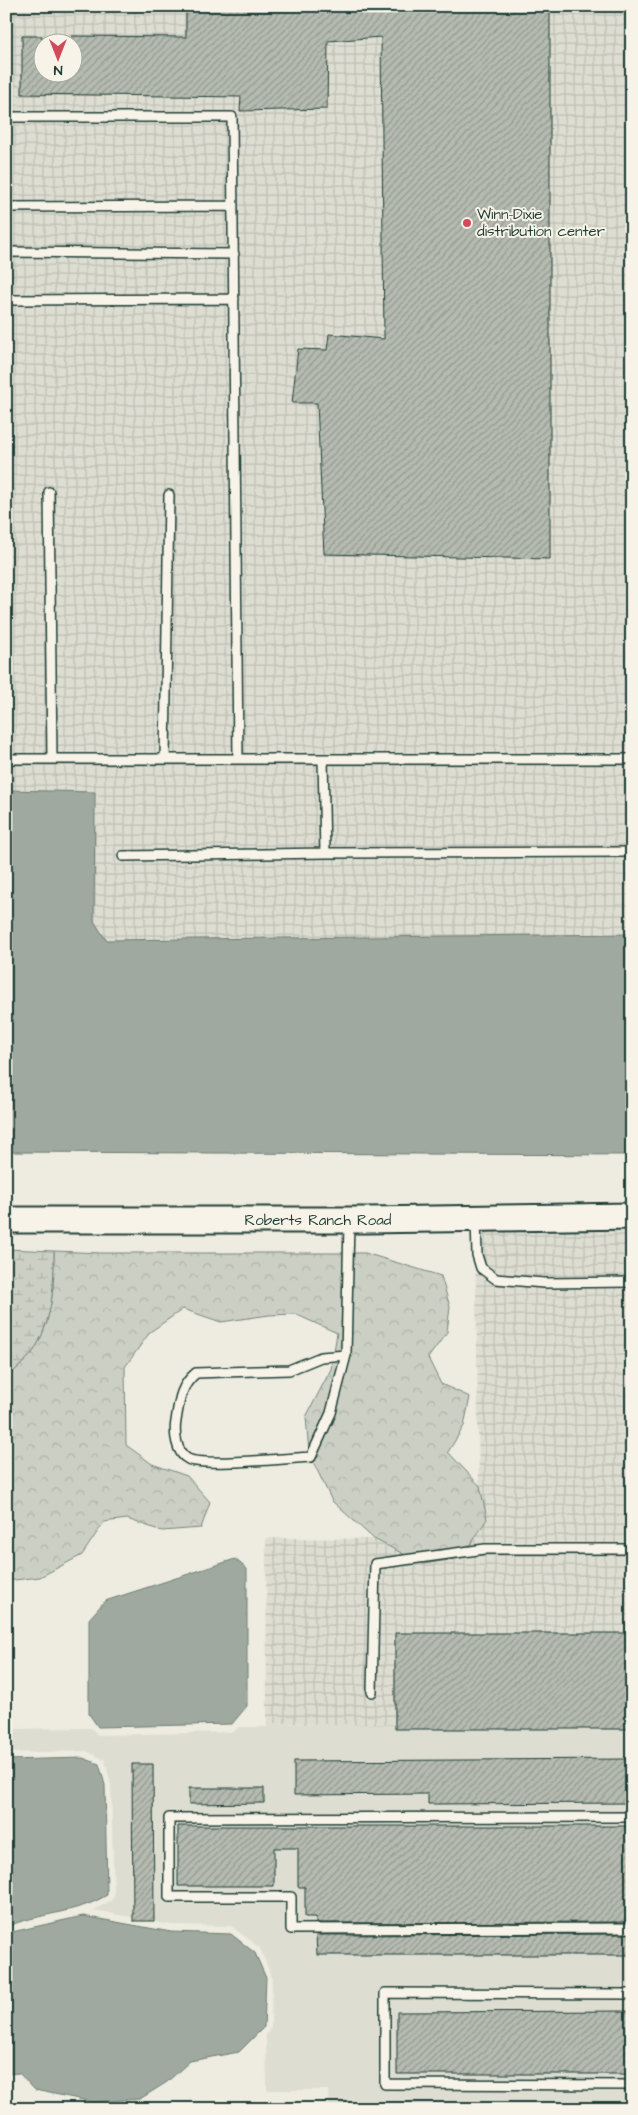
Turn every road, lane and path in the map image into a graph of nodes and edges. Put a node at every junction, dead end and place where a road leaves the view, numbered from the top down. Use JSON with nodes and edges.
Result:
{"nodes":[{"id":1,"x":6,"y":117,"type":"edge"},
{"id":2,"x":233,"y":206,"type":"junction"},
{"id":3,"x":6,"y":207,"type":"edge"},
{"id":4,"x":6,"y":252,"type":"edge"},
{"id":5,"x":234,"y":254,"type":"junction"},
{"id":6,"x":234,"y":299,"type":"junction"},
{"id":7,"x":6,"y":300,"type":"edge"},
{"id":8,"x":49,"y":492,"type":"dead end"},
{"id":9,"x":169,"y":495,"type":"dead end"},
{"id":10,"x":6,"y":759,"type":"edge"},
{"id":11,"x":52,"y":759,"type":"junction"},
{"id":12,"x":165,"y":759,"type":"junction"},
{"id":13,"x":238,"y":759,"type":"junction"},
{"id":14,"x":323,"y":759,"type":"junction"},
{"id":15,"x":632,"y":759,"type":"edge"},
{"id":16,"x":632,"y":852,"type":"edge"},
{"id":17,"x":325,"y":853,"type":"junction"},
{"id":18,"x":123,"y":856,"type":"dead end"},
{"id":19,"x":632,"y":1216,"type":"edge"},
{"id":20,"x":476,"y":1218,"type":"junction"},
{"id":21,"x":6,"y":1220,"type":"edge"},
{"id":22,"x":349,"y":1220,"type":"junction"},
{"id":23,"x":632,"y":1282,"type":"edge"},
{"id":24,"x":346,"y":1355,"type":"junction"},
{"id":25,"x":632,"y":1548,"type":"edge"},
{"id":26,"x":372,"y":1692,"type":"dead end"},
{"id":27,"x":632,"y":1817,"type":"edge"},
{"id":28,"x":632,"y":1928,"type":"edge"},
{"id":29,"x":632,"y":1994,"type":"edge"},
{"id":30,"x":632,"y":2085,"type":"edge"}],
"edges":[{"from":1,"to":2,"type":"lane"},
{"from":2,"to":3,"type":"lane"},
{"from":2,"to":5,"type":"lane"},
{"from":4,"to":5,"type":"lane"},
{"from":5,"to":6,"type":"lane"},
{"from":6,"to":7,"type":"lane"},
{"from":6,"to":13,"type":"lane"},
{"from":8,"to":11,"type":"lane"},
{"from":9,"to":12,"type":"lane"},
{"from":10,"to":11,"type":"lane"},
{"from":11,"to":12,"type":"lane"},
{"from":12,"to":13,"type":"lane"},
{"from":13,"to":14,"type":"lane"},
{"from":14,"to":15,"type":"lane"},
{"from":14,"to":17,"type":"lane"},
{"from":16,"to":17,"type":"lane"},
{"from":17,"to":18,"type":"lane"},
{"from":19,"to":20,"type":"street","name":"Roberts Ranch Road"},
{"from":20,"to":22,"type":"street","name":"Roberts Ranch Road"},
{"from":20,"to":23,"type":"lane"},
{"from":21,"to":22,"type":"street","name":"Roberts Ranch Road"},
{"from":22,"to":24,"type":"lane"},
{"from":24,"to":24,"type":"lane"},
{"from":25,"to":26,"type":"lane"},
{"from":27,"to":28,"type":"lane"},
{"from":29,"to":30,"type":"lane"}]}
